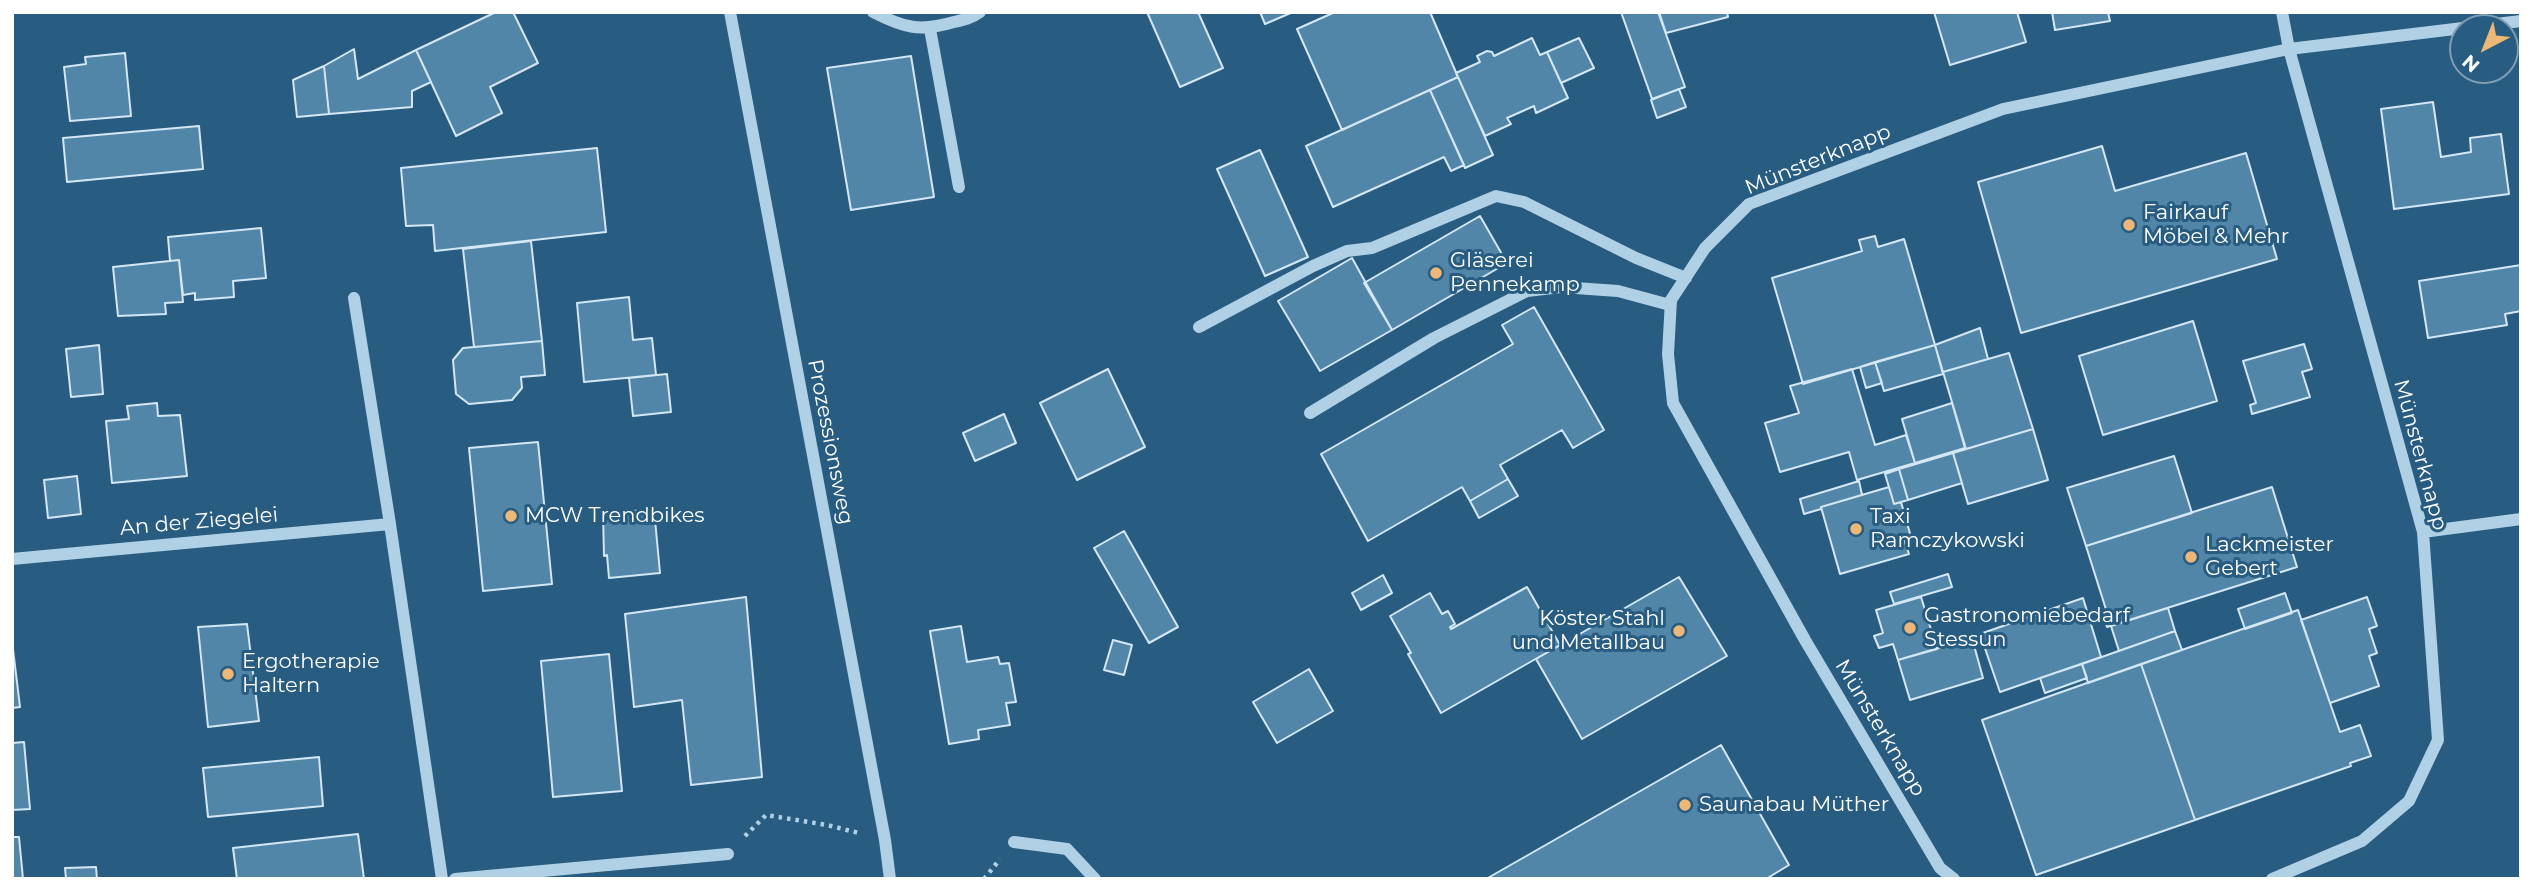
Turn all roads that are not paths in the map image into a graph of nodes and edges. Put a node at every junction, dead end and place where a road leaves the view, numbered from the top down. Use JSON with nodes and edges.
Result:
{"nodes":[{"id":1,"x":730,"y":12,"type":"edge"},
{"id":2,"x":873,"y":12,"type":"edge"},
{"id":3,"x":980,"y":12,"type":"edge"},
{"id":4,"x":2282,"y":12,"type":"edge"},
{"id":5,"x":2521,"y":21,"type":"edge"},
{"id":6,"x":930,"y":29,"type":"junction"},
{"id":7,"x":2289,"y":49,"type":"junction"},
{"id":8,"x":959,"y":187,"type":"dead end"},
{"id":9,"x":1685,"y":278,"type":"junction"},
{"id":10,"x":354,"y":298,"type":"dead end"},
{"id":11,"x":1670,"y":305,"type":"junction"},
{"id":12,"x":1199,"y":327,"type":"dead end"},
{"id":13,"x":1310,"y":413,"type":"dead end"},
{"id":14,"x":2521,"y":519,"type":"edge"},
{"id":15,"x":390,"y":524,"type":"junction"},
{"id":16,"x":2423,"y":532,"type":"junction"},
{"id":17,"x":12,"y":559,"type":"edge"},
{"id":18,"x":1014,"y":842,"type":"dead end"},
{"id":19,"x":728,"y":854,"type":"road end"},
{"id":20,"x":442,"y":879,"type":"edge"},
{"id":21,"x":455,"y":879,"type":"edge"},
{"id":22,"x":890,"y":879,"type":"edge"},
{"id":23,"x":1095,"y":879,"type":"edge"},
{"id":24,"x":1954,"y":879,"type":"edge"},
{"id":25,"x":2272,"y":879,"type":"edge"}],
"edges":[{"from":1,"to":22,"type":"street","name":"Prozessionsweg"},
{"from":2,"to":6,"type":"street"},
{"from":3,"to":6,"type":"street"},
{"from":4,"to":7,"type":"street"},
{"from":5,"to":7,"type":"street","name":"Münsterknapp"},
{"from":6,"to":8,"type":"street"},
{"from":7,"to":9,"type":"street","name":"Münsterknapp"},
{"from":7,"to":16,"type":"street","name":"Münsterknapp"},
{"from":9,"to":11,"type":"street","name":"Münsterknapp"},
{"from":9,"to":12,"type":"street"},
{"from":10,"to":15,"type":"street"},
{"from":11,"to":13,"type":"street"},
{"from":11,"to":24,"type":"street","name":"Münsterknapp"},
{"from":14,"to":16,"type":"street"},
{"from":15,"to":17,"type":"street","name":"An der Ziegelei"},
{"from":15,"to":20,"type":"street"},
{"from":16,"to":25,"type":"street","name":"Münsterknapp"},
{"from":18,"to":23,"type":"street"},
{"from":19,"to":21,"type":"street"}]}
